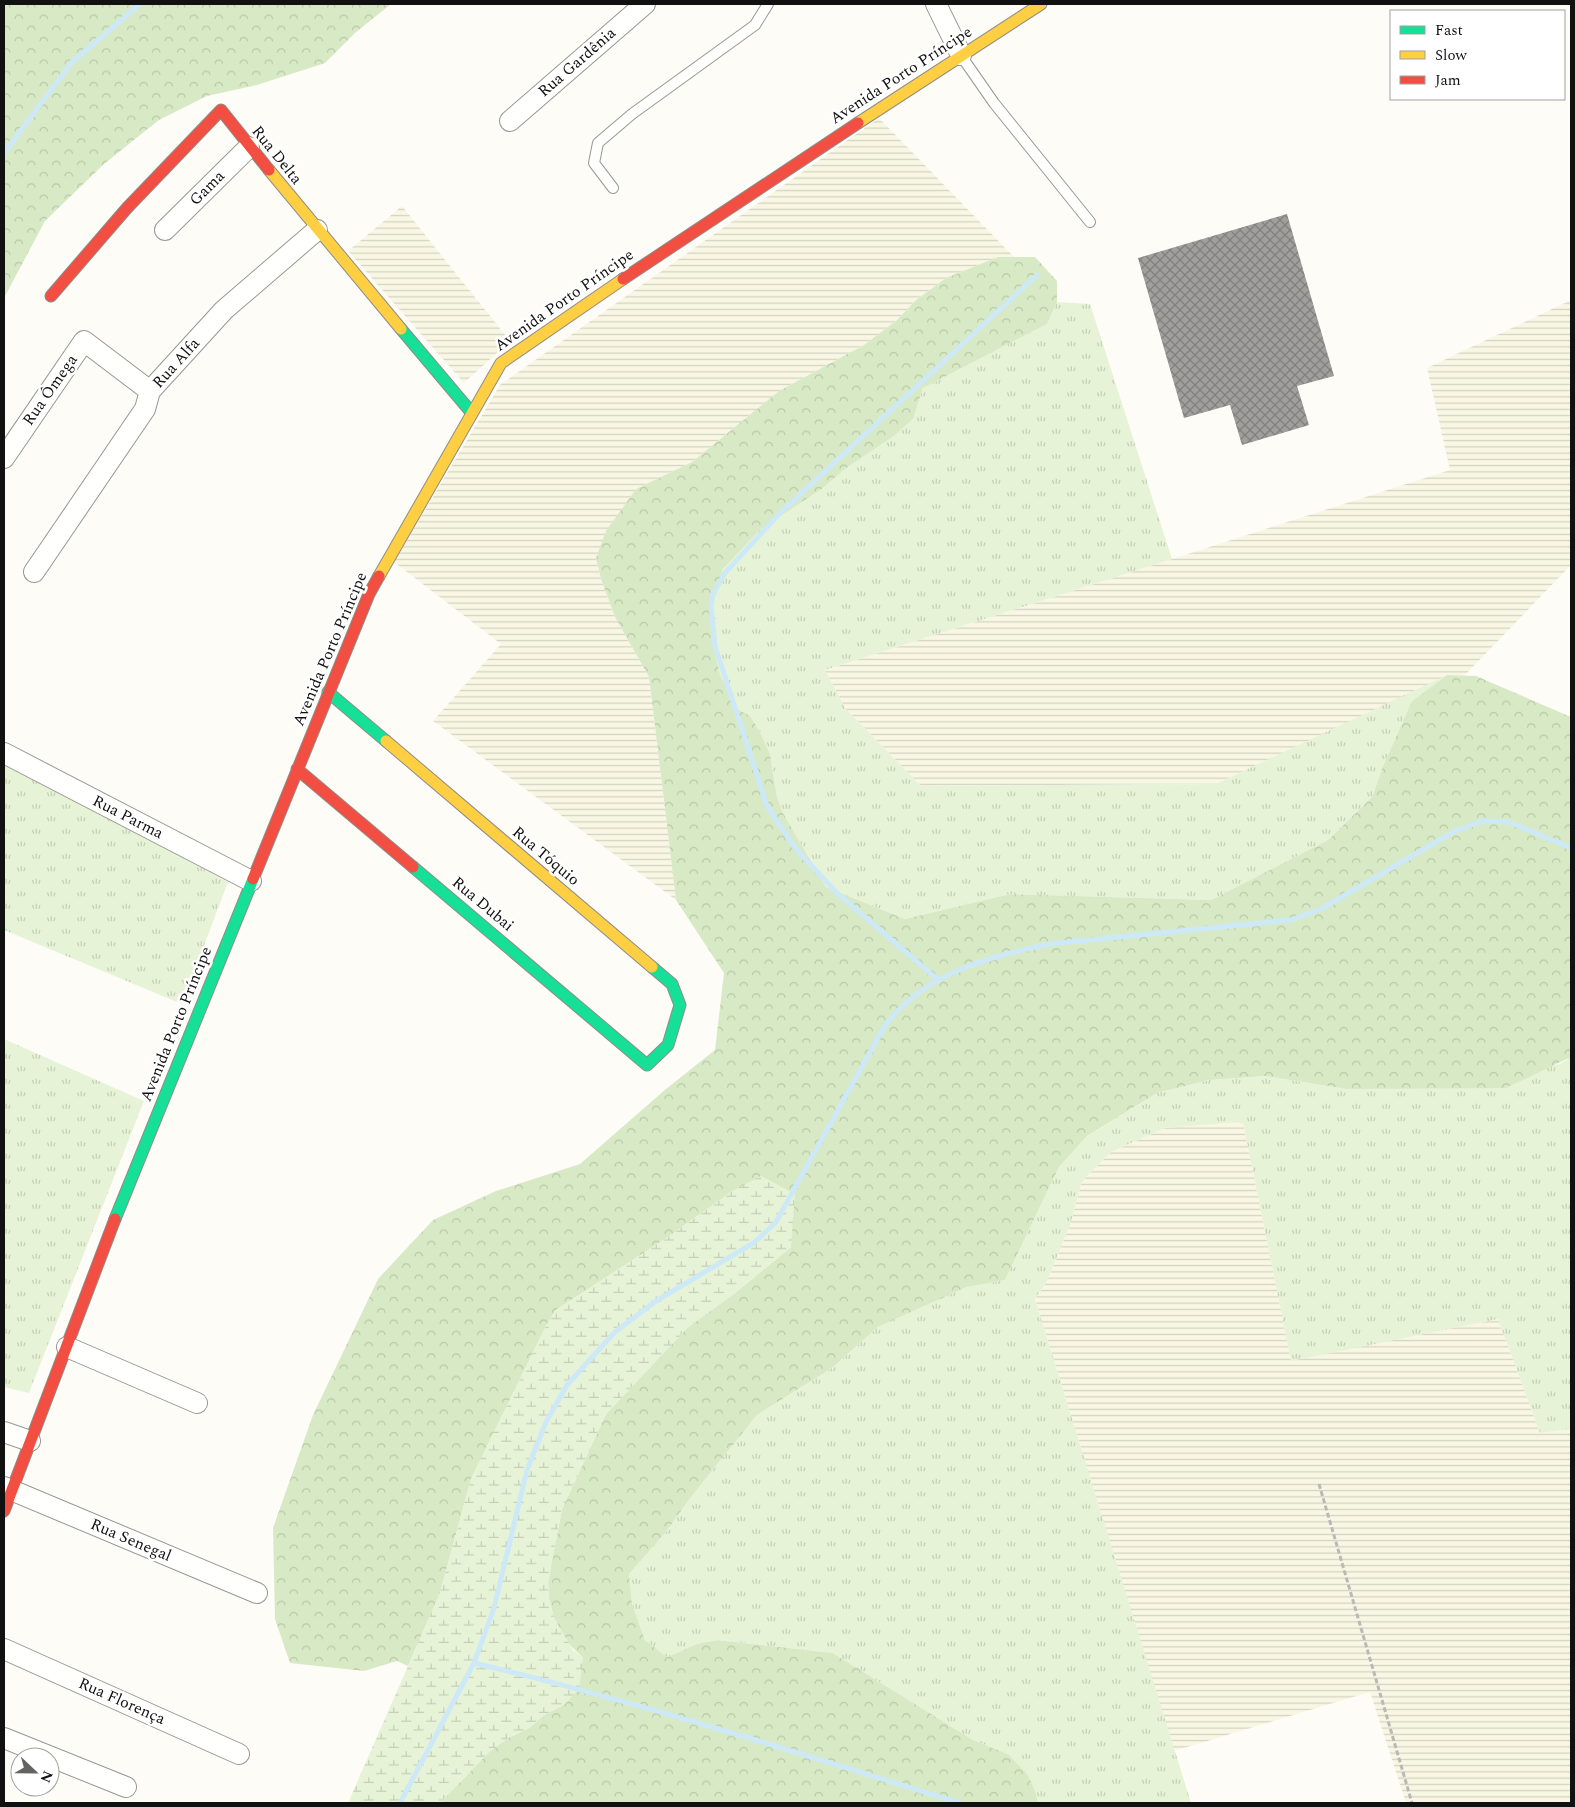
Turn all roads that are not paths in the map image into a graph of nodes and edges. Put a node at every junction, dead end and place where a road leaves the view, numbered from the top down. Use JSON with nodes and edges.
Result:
{"nodes":[{"id":1,"x":645,"y":4,"type":"edge"},
{"id":2,"x":768,"y":4,"type":"edge"},
{"id":3,"x":936,"y":4,"type":"edge"},
{"id":4,"x":1041,"y":4,"type":"edge"},
{"id":5,"x":961,"y":55,"type":"junction"},
{"id":6,"x":510,"y":121,"type":"dead end"},
{"id":7,"x":249,"y":146,"type":"junction"},
{"id":8,"x":613,"y":188,"type":"dead end"},
{"id":9,"x":1090,"y":222,"type":"dead end"},
{"id":10,"x":165,"y":230,"type":"dead end"},
{"id":11,"x":317,"y":230,"type":"junction"},
{"id":12,"x":51,"y":296,"type":"dead end"},
{"id":13,"x":150,"y":391,"type":"junction"},
{"id":14,"x":471,"y":412,"type":"junction"},
{"id":15,"x":4,"y":458,"type":"edge"},
{"id":16,"x":34,"y":572,"type":"dead end"},
{"id":17,"x":328,"y":692,"type":"junction"},
{"id":18,"x":4,"y":753,"type":"edge"},
{"id":19,"x":297,"y":769,"type":"junction"},
{"id":20,"x":251,"y":881,"type":"junction"},
{"id":21,"x":647,"y":1065,"type":"joint"},
{"id":22,"x":67,"y":1347,"type":"junction"},
{"id":23,"x":197,"y":1403,"type":"dead end"},
{"id":24,"x":4,"y":1432,"type":"edge"},
{"id":25,"x":30,"y":1441,"type":"junction"},
{"id":26,"x":8,"y":1489,"type":"edge"},
{"id":27,"x":4,"y":1511,"type":"edge"},
{"id":28,"x":257,"y":1593,"type":"dead end"},
{"id":29,"x":4,"y":1649,"type":"edge"},
{"id":30,"x":4,"y":1738,"type":"edge"},
{"id":31,"x":239,"y":1754,"type":"dead end"},
{"id":32,"x":126,"y":1787,"type":"dead end"}],
"edges":[{"from":1,"to":6,"type":"street","name":"Rua Gardênia"},
{"from":2,"to":8,"type":"lane"},
{"from":3,"to":5,"type":"street"},
{"from":4,"to":5,"type":"street","name":"Avenida Porto Príncipe"},
{"from":5,"to":9,"type":"lane"},
{"from":5,"to":14,"type":"street","name":"Avenida Porto Príncipe"},
{"from":7,"to":10,"type":"street","name":"Gama"},
{"from":7,"to":11,"type":"street","name":"Rua Delta"},
{"from":7,"to":12,"type":"street","name":"Rua Delta"},
{"from":11,"to":13,"type":"street","name":"Rua Alfa"},
{"from":11,"to":14,"type":"street","name":"Rua Delta"},
{"from":13,"to":15,"type":"street","name":"Rua Ômega"},
{"from":13,"to":16,"type":"street","name":"Rua Alfa"},
{"from":14,"to":17,"type":"street","name":"Avenida Porto Príncipe"},
{"from":17,"to":19,"type":"street","name":"Avenida Porto Príncipe"},
{"from":17,"to":21,"type":"street","name":"Rua Tóquio"},
{"from":18,"to":20,"type":"street","name":"Rua Parma"},
{"from":19,"to":20,"type":"street","name":"Avenida Porto Príncipe"},
{"from":19,"to":21,"type":"street","name":"Rua Dubai"},
{"from":20,"to":22,"type":"street","name":"Avenida Porto Príncipe"},
{"from":22,"to":23,"type":"street"},
{"from":22,"to":25,"type":"street","name":"Avenida Porto Príncipe"},
{"from":24,"to":25,"type":"street"},
{"from":25,"to":26,"type":"street","name":"Avenida Porto Príncipe"},
{"from":26,"to":27,"type":"street","name":"Avenida Porto Príncipe"},
{"from":26,"to":28,"type":"street","name":"Rua Senegal"},
{"from":29,"to":31,"type":"street","name":"Rua Florença"},
{"from":30,"to":32,"type":"street"}]}
